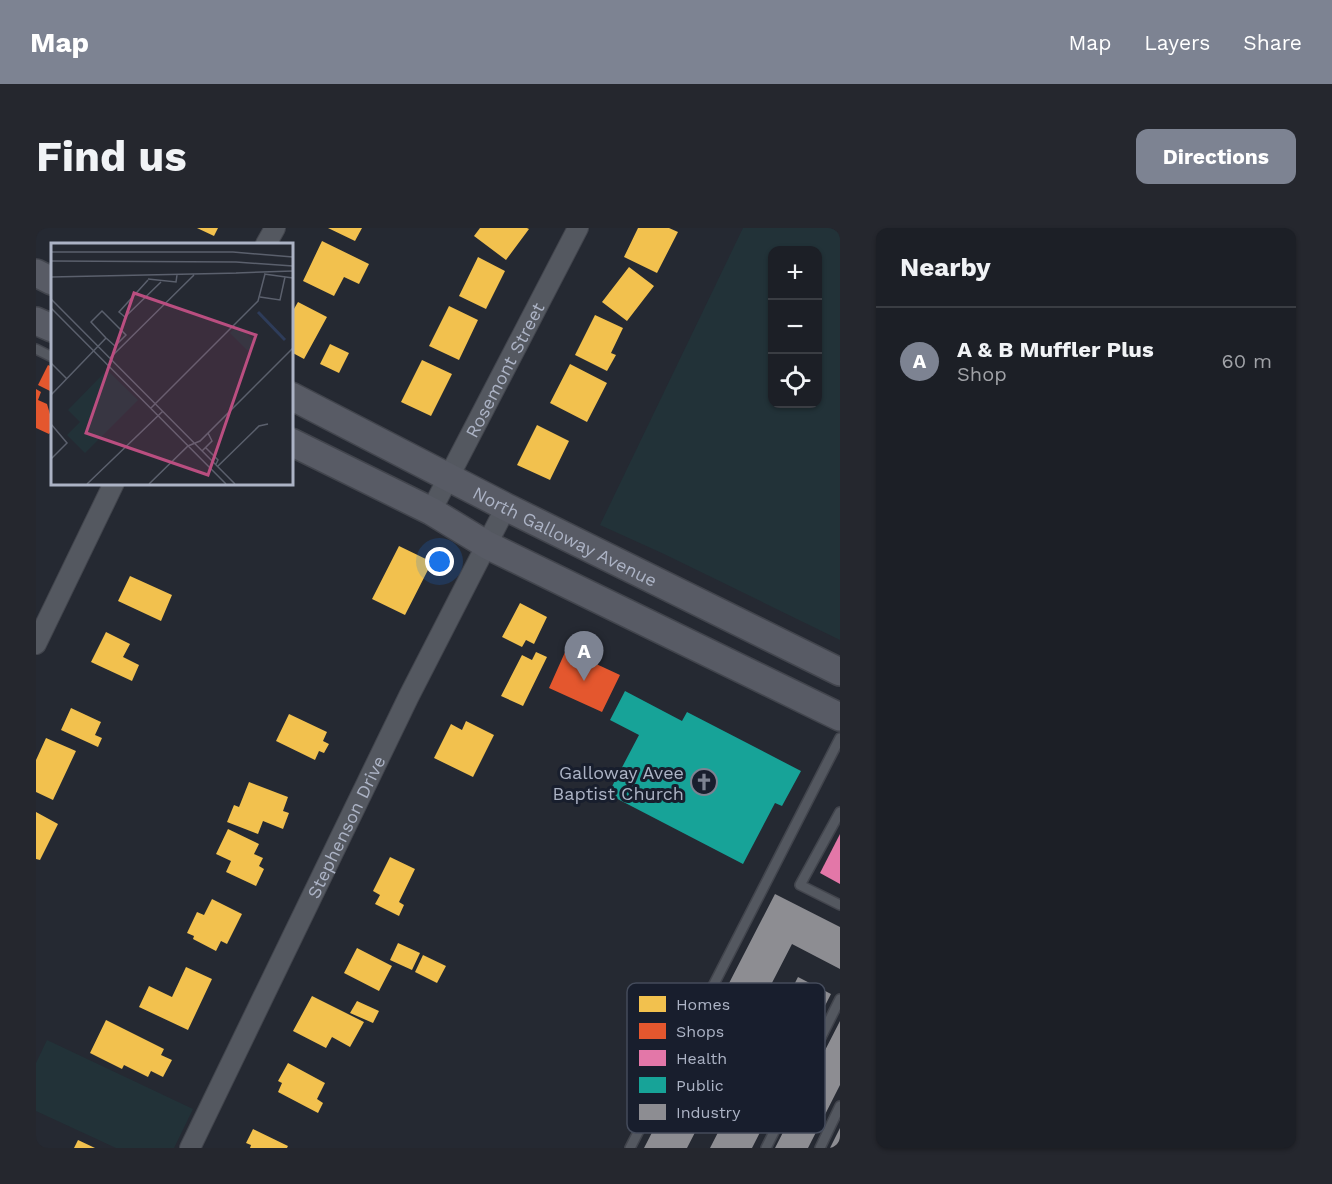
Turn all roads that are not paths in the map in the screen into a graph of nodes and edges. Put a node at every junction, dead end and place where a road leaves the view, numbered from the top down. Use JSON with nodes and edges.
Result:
{"nodes":[{"id":1,"x":274,"y":228,"type":"edge"},
{"id":2,"x":578,"y":228,"type":"edge"},
{"id":3,"x":266,"y":243,"type":"edge"},
{"id":4,"x":36,"y":273,"type":"edge"},
{"id":5,"x":51,"y":280,"type":"edge"},
{"id":6,"x":36,"y":321,"type":"edge"},
{"id":7,"x":51,"y":328,"type":"edge"},
{"id":8,"x":36,"y":349,"type":"edge"},
{"id":9,"x":51,"y":356,"type":"edge"},
{"id":10,"x":292,"y":397,"type":"edge"},
{"id":11,"x":292,"y":442,"type":"edge"},
{"id":12,"x":450,"y":478,"type":"junction"},
{"id":13,"x":114,"y":484,"type":"edge"},
{"id":14,"x":506,"y":507,"type":"junction"},
{"id":15,"x":431,"y":511,"type":"junction"},
{"id":16,"x":487,"y":545,"type":"junction"},
{"id":17,"x":36,"y":644,"type":"edge"},
{"id":18,"x":840,"y":672,"type":"edge"},
{"id":19,"x":840,"y":717,"type":"edge"},
{"id":20,"x":840,"y":738,"type":"edge"},
{"id":21,"x":840,"y":812,"type":"edge"},
{"id":22,"x":840,"y":905,"type":"edge"},
{"id":23,"x":715,"y":983,"type":"edge"},
{"id":24,"x":840,"y":999,"type":"edge"},
{"id":25,"x":825,"y":1029,"type":"edge"},
{"id":26,"x":840,"y":1106,"type":"edge"},
{"id":27,"x":638,"y":1133,"type":"edge"},
{"id":28,"x":773,"y":1133,"type":"edge"},
{"id":29,"x":190,"y":1148,"type":"edge"},
{"id":30,"x":630,"y":1148,"type":"edge"},
{"id":31,"x":766,"y":1148,"type":"edge"},
{"id":32,"x":820,"y":1148,"type":"edge"}],
"edges":[{"from":1,"to":3,"type":"street"},
{"from":2,"to":12,"type":"street","name":"Rosemont Street"},
{"from":4,"to":5,"type":"main road"},
{"from":6,"to":7,"type":"main road"},
{"from":8,"to":9,"type":"lane"},
{"from":10,"to":12,"type":"main road","name":"North Galloway Avenue"},
{"from":11,"to":15,"type":"main road"},
{"from":12,"to":14,"type":"main road","name":"North Galloway Avenue"},
{"from":12,"to":15,"type":"street","name":"Rosemont Street"},
{"from":13,"to":17,"type":"street"},
{"from":14,"to":16,"type":"street","name":"Stephenson Drive"},
{"from":14,"to":18,"type":"main road","name":"North Galloway Avenue"},
{"from":15,"to":16,"type":"main road"},
{"from":16,"to":19,"type":"main road"},
{"from":16,"to":29,"type":"street","name":"Stephenson Drive"},
{"from":20,"to":23,"type":"lane"},
{"from":21,"to":22,"type":"lane"},
{"from":24,"to":25,"type":"lane"},
{"from":26,"to":32,"type":"lane"},
{"from":27,"to":30,"type":"lane"},
{"from":28,"to":31,"type":"lane"}]}
